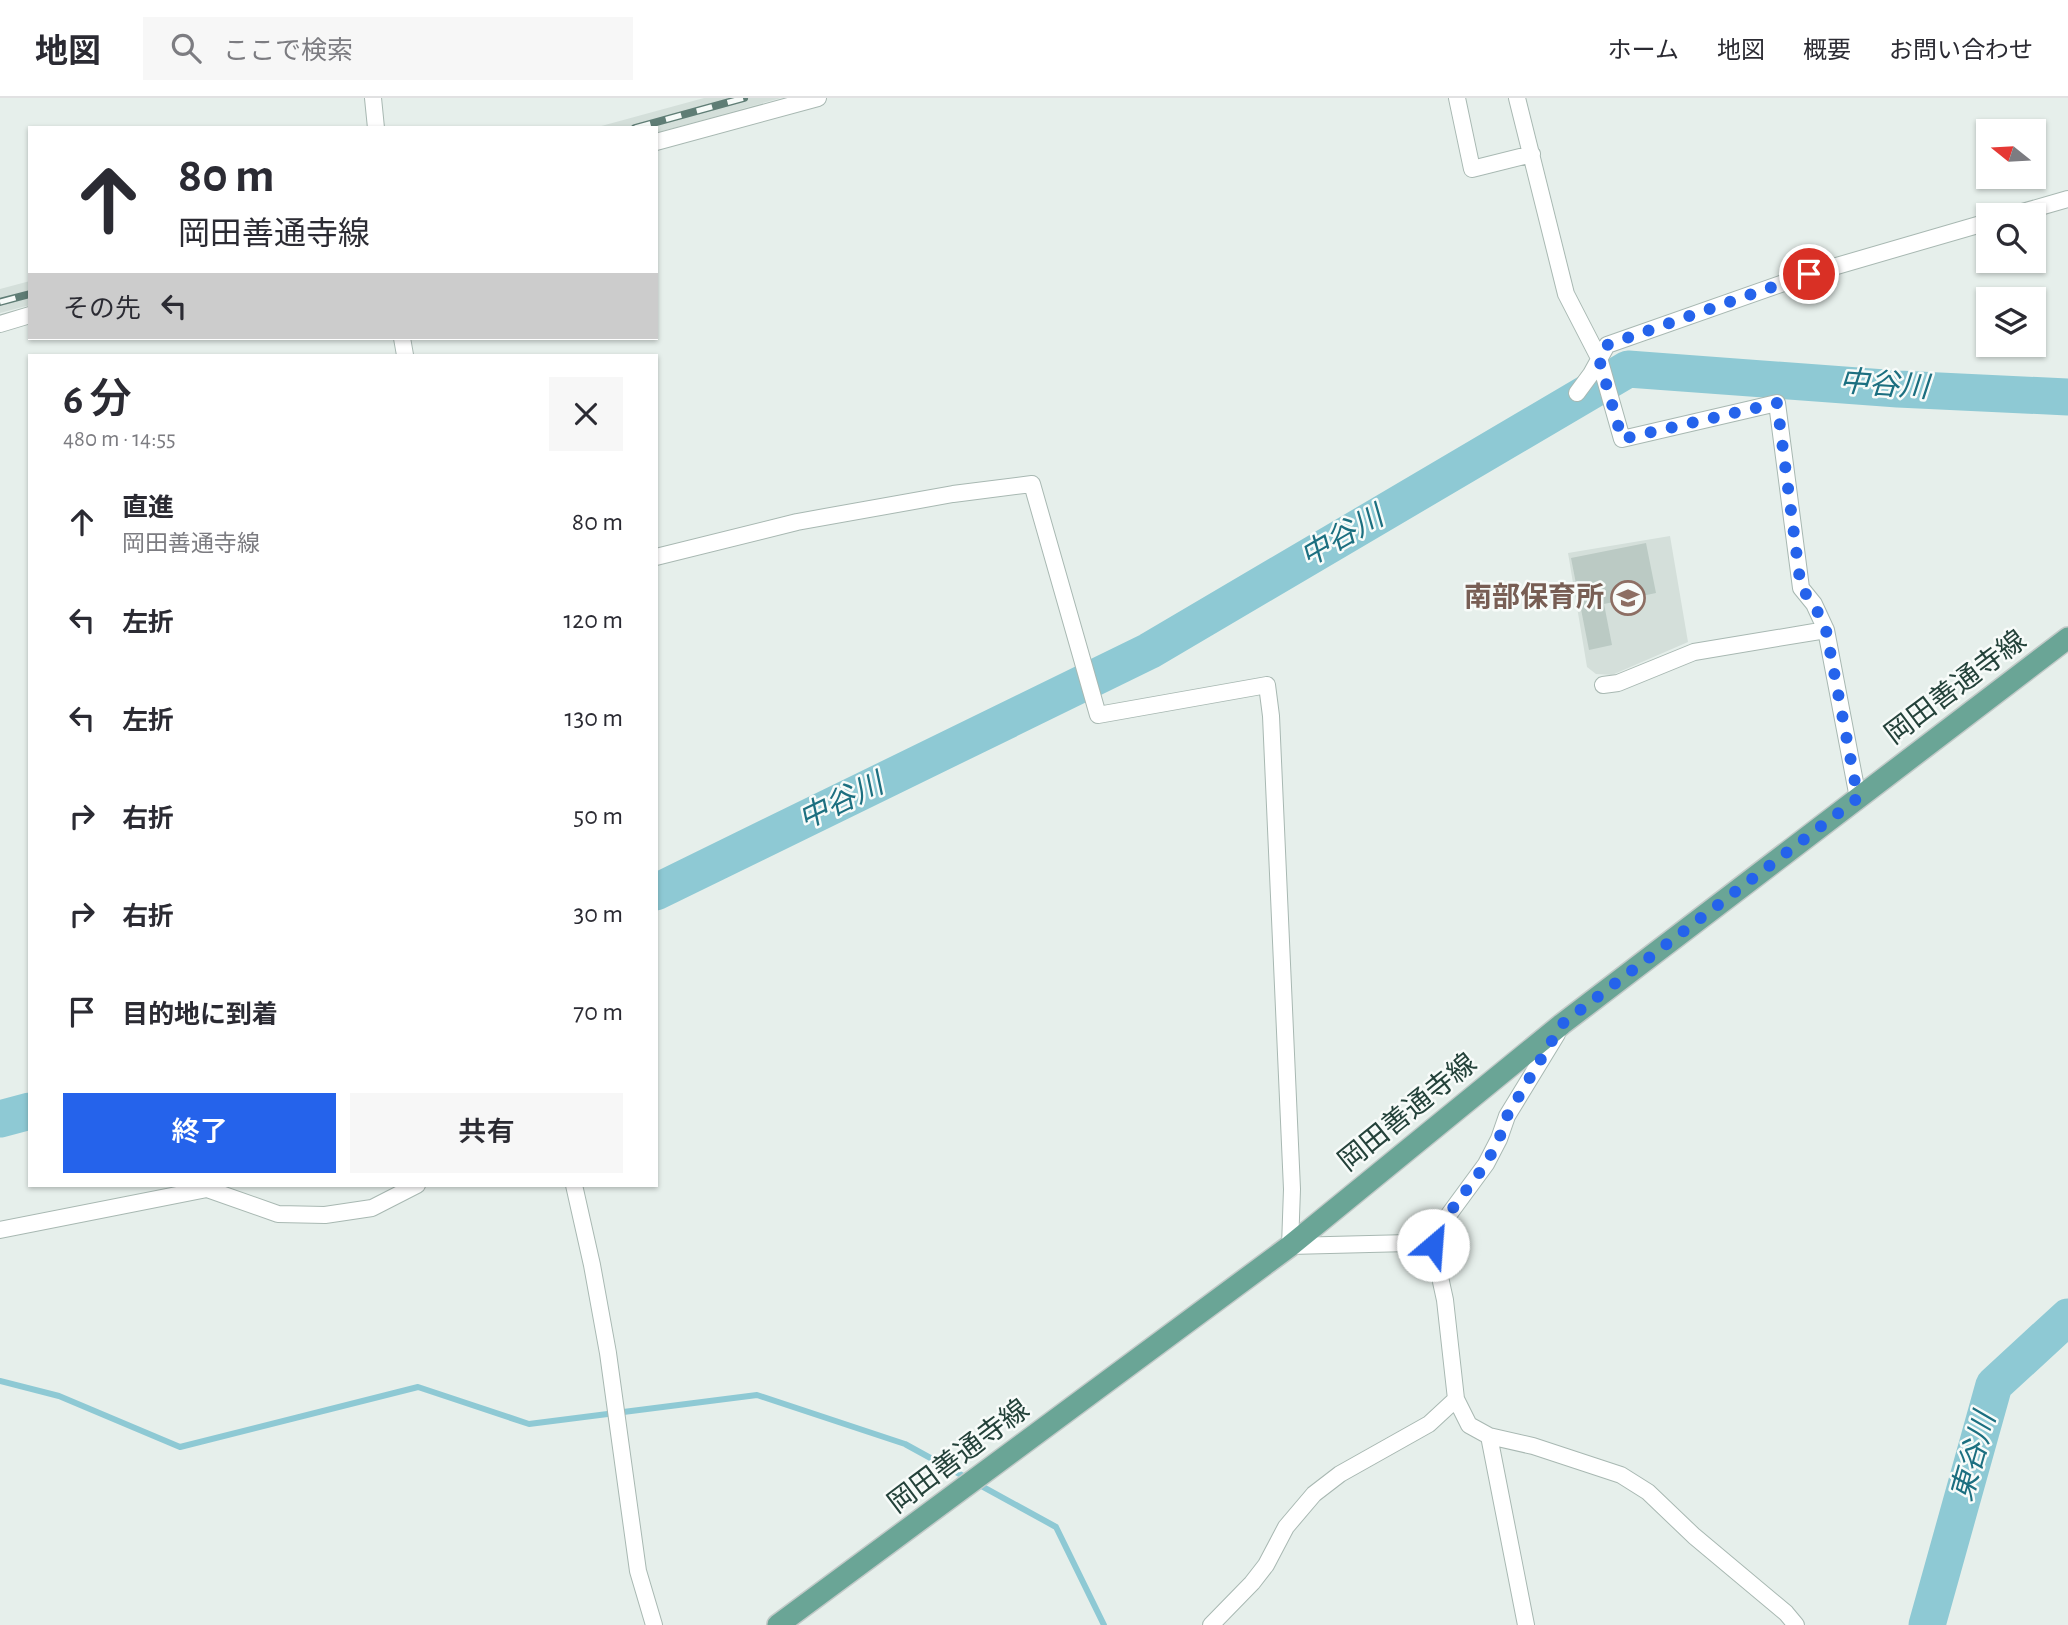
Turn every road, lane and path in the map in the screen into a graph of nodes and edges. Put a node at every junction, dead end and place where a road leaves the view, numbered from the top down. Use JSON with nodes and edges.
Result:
{"nodes":[{"id":1,"x":373,"y":98,"type":"edge"},
{"id":2,"x":818,"y":98,"type":"edge"},
{"id":3,"x":1457,"y":98,"type":"edge"},
{"id":4,"x":1517,"y":98,"type":"edge"},
{"id":5,"x":376,"y":126,"type":"edge"},
{"id":6,"x":658,"y":141,"type":"edge"},
{"id":7,"x":1531,"y":153,"type":"junction"},
{"id":8,"x":2068,"y":199,"type":"edge"},
{"id":9,"x":2046,"y":205,"type":"edge"},
{"id":10,"x":1976,"y":225,"type":"edge"},
{"id":11,"x":28,"y":316,"type":"edge"},
{"id":12,"x":0,"y":324,"type":"edge"},
{"id":13,"x":1599,"y":359,"type":"junction"},
{"id":14,"x":1577,"y":393,"type":"dead end"},
{"id":15,"x":658,"y":557,"type":"edge"},
{"id":16,"x":1826,"y":630,"type":"junction"},
{"id":17,"x":2068,"y":638,"type":"edge"},
{"id":18,"x":1603,"y":685,"type":"dead end"},
{"id":19,"x":1858,"y":798,"type":"junction"},
{"id":20,"x":1562,"y":1024,"type":"junction"},
{"id":21,"x":413,"y":1187,"type":"edge"},
{"id":22,"x":574,"y":1187,"type":"edge"},
{"id":23,"x":0,"y":1230,"type":"edge"},
{"id":24,"x":1433,"y":1245,"type":"junction"},
{"id":25,"x":1290,"y":1246,"type":"junction"},
{"id":26,"x":1456,"y":1399,"type":"junction"},
{"id":27,"x":1489,"y":1436,"type":"junction"},
{"id":28,"x":654,"y":1625,"type":"edge"},
{"id":29,"x":778,"y":1625,"type":"edge"},
{"id":30,"x":1211,"y":1625,"type":"edge"},
{"id":31,"x":1526,"y":1625,"type":"edge"},
{"id":32,"x":1796,"y":1625,"type":"edge"}],
"edges":[{"from":1,"to":5,"type":"street"},
{"from":2,"to":6,"type":"street"},
{"from":3,"to":7,"type":"street"},
{"from":4,"to":7,"type":"street"},
{"from":7,"to":13,"type":"street"},
{"from":8,"to":9,"type":"street"},
{"from":10,"to":13,"type":"street"},
{"from":11,"to":12,"type":"street"},
{"from":13,"to":14,"type":"street"},
{"from":13,"to":16,"type":"street"},
{"from":15,"to":25,"type":"street"},
{"from":16,"to":18,"type":"street"},
{"from":16,"to":19,"type":"street"},
{"from":17,"to":19,"type":"main road","name":"岡田善通寺線"},
{"from":19,"to":20,"type":"main road","name":"岡田善通寺線"},
{"from":20,"to":24,"type":"street"},
{"from":20,"to":25,"type":"main road","name":"岡田善通寺線"},
{"from":21,"to":23,"type":"street"},
{"from":22,"to":28,"type":"street"},
{"from":24,"to":25,"type":"street"},
{"from":24,"to":26,"type":"street"},
{"from":25,"to":29,"type":"main road","name":"岡田善通寺線"},
{"from":26,"to":27,"type":"street"},
{"from":26,"to":30,"type":"street"},
{"from":27,"to":31,"type":"street"},
{"from":27,"to":32,"type":"street"}]}
